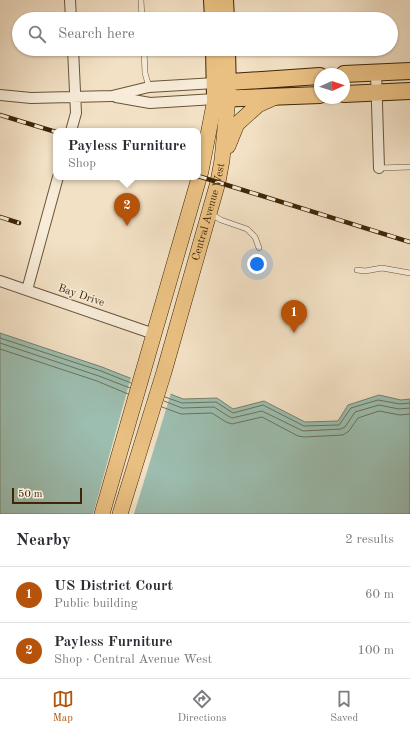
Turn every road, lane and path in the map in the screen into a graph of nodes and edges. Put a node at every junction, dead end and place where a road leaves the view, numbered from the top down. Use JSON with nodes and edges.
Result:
{"nodes":[{"id":1,"x":70,"y":0,"type":"edge"},
{"id":2,"x":141,"y":0,"type":"edge"},
{"id":3,"x":212,"y":0,"type":"edge"},
{"id":4,"x":225,"y":0,"type":"edge"},
{"id":5,"x":71,"y":12,"type":"edge"},
{"id":6,"x":142,"y":12,"type":"edge"},
{"id":7,"x":213,"y":12,"type":"edge"},
{"id":8,"x":226,"y":12,"type":"edge"},
{"id":9,"x":72,"y":56,"type":"edge"},
{"id":10,"x":144,"y":56,"type":"edge"},
{"id":11,"x":216,"y":56,"type":"edge"},
{"id":12,"x":226,"y":56,"type":"edge"},
{"id":13,"x":410,"y":70,"type":"edge"},
{"id":14,"x":376,"y":72,"type":"junction"},
{"id":15,"x":350,"y":74,"type":"edge"},
{"id":16,"x":314,"y":76,"type":"edge"},
{"id":17,"x":222,"y":82,"type":"junction"},
{"id":18,"x":149,"y":87,"type":"junction"},
{"id":19,"x":410,"y":91,"type":"edge"},
{"id":20,"x":377,"y":93,"type":"junction"},
{"id":21,"x":350,"y":94,"type":"edge"},
{"id":22,"x":0,"y":95,"type":"edge"},
{"id":23,"x":314,"y":95,"type":"edge"},
{"id":24,"x":112,"y":96,"type":"junction"},
{"id":25,"x":278,"y":96,"type":"junction"},
{"id":26,"x":75,"y":97,"type":"junction"},
{"id":27,"x":222,"y":98,"type":"junction"},
{"id":28,"x":72,"y":128,"type":"edge"},
{"id":29,"x":222,"y":160,"type":"junction"},
{"id":30,"x":410,"y":167,"type":"edge"},
{"id":31,"x":379,"y":168,"type":"joint"},
{"id":32,"x":201,"y":171,"type":"edge"},
{"id":33,"x":57,"y":180,"type":"edge"},
{"id":34,"x":198,"y":180,"type":"edge"},
{"id":35,"x":209,"y":213,"type":"junction"},
{"id":36,"x":259,"y":248,"type":"dead end"},
{"id":37,"x":357,"y":270,"type":"dead end"},
{"id":38,"x":410,"y":273,"type":"edge"},
{"id":39,"x":0,"y":281,"type":"edge"},
{"id":40,"x":27,"y":290,"type":"junction"},
{"id":41,"x":154,"y":334,"type":"junction"},
{"id":42,"x":102,"y":514,"type":"edge"},
{"id":43,"x":120,"y":514,"type":"edge"}],
"edges":[{"from":1,"to":5,"type":"street"},
{"from":2,"to":6,"type":"lane"},
{"from":3,"to":7,"type":"highway"},
{"from":4,"to":8,"type":"highway"},
{"from":9,"to":26,"type":"street"},
{"from":10,"to":18,"type":"lane"},
{"from":11,"to":17,"type":"highway","name":"Central Avenue West"},
{"from":12,"to":17,"type":"highway","name":"Central Avenue West"},
{"from":13,"to":14,"type":"highway"},
{"from":14,"to":15,"type":"highway"},
{"from":14,"to":20,"type":"street"},
{"from":16,"to":17,"type":"highway"},
{"from":17,"to":18,"type":"street"},
{"from":17,"to":27,"type":"highway","name":"Central Avenue West"},
{"from":18,"to":24,"type":"street"},
{"from":19,"to":20,"type":"highway"},
{"from":20,"to":21,"type":"highway"},
{"from":20,"to":31,"type":"street"},
{"from":22,"to":26,"type":"street"},
{"from":23,"to":25,"type":"highway"},
{"from":24,"to":26,"type":"street"},
{"from":24,"to":27,"type":"street"},
{"from":25,"to":27,"type":"highway"},
{"from":25,"to":29,"type":"main road"},
{"from":26,"to":28,"type":"street"},
{"from":27,"to":29,"type":"main road","name":"Central Avenue West"},
{"from":27,"to":32,"type":"main road","name":"Central Avenue West"},
{"from":29,"to":35,"type":"main road","name":"Central Avenue West"},
{"from":30,"to":31,"type":"lane"},
{"from":33,"to":40,"type":"street"},
{"from":34,"to":41,"type":"main road","name":"Central Avenue West"},
{"from":35,"to":36,"type":"lane"},
{"from":35,"to":43,"type":"main road","name":"Central Avenue West"},
{"from":37,"to":38,"type":"lane"},
{"from":39,"to":40,"type":"street","name":"Bay Drive"},
{"from":40,"to":41,"type":"street","name":"Bay Drive"},
{"from":41,"to":42,"type":"main road","name":"Central Avenue West"}]}
